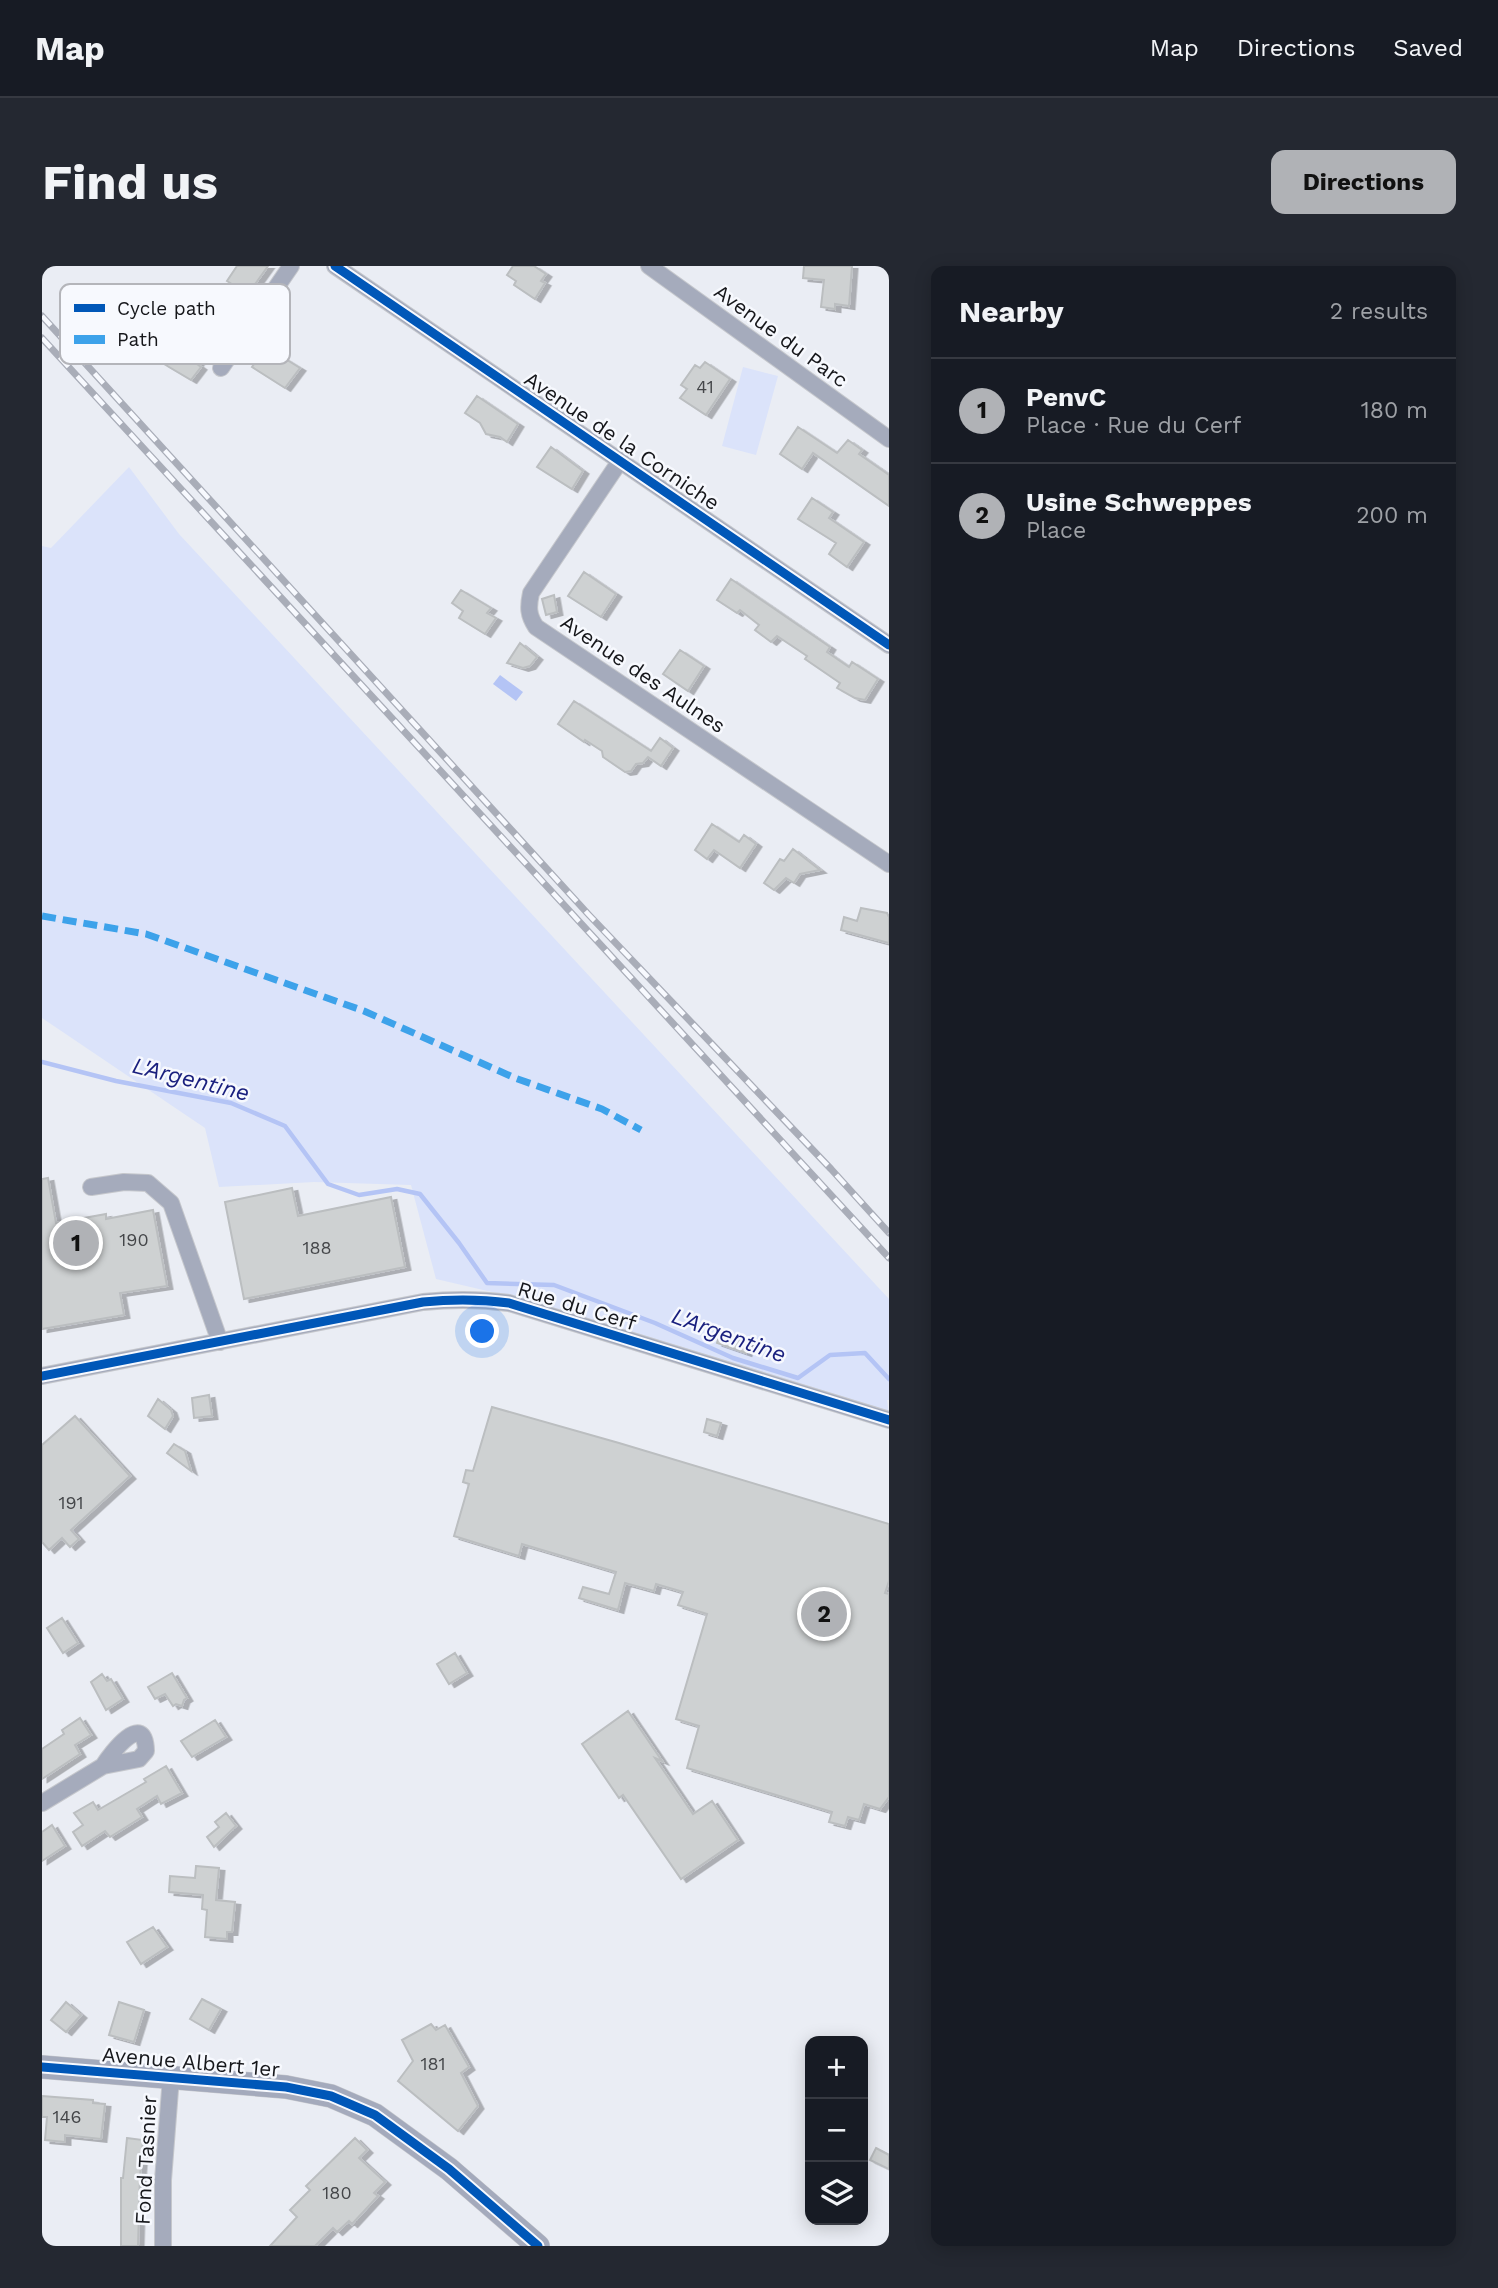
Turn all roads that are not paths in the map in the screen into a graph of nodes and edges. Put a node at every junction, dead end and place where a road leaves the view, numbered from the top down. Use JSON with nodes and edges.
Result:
{"nodes":[{"id":1,"x":291,"y":266,"type":"edge"},
{"id":2,"x":335,"y":266,"type":"edge"},
{"id":3,"x":649,"y":266,"type":"edge"},
{"id":4,"x":279,"y":284,"type":"edge"},
{"id":5,"x":224,"y":364,"type":"edge"},
{"id":6,"x":221,"y":368,"type":"dead end"},
{"id":7,"x":889,"y":439,"type":"edge"},
{"id":8,"x":620,"y":461,"type":"junction"},
{"id":9,"x":889,"y":645,"type":"edge"},
{"id":10,"x":889,"y":864,"type":"edge"},
{"id":11,"x":91,"y":1187,"type":"dead end"},
{"id":12,"x":219,"y":1342,"type":"junction"},
{"id":13,"x":42,"y":1377,"type":"edge"},
{"id":14,"x":889,"y":1420,"type":"edge"},
{"id":15,"x":103,"y":1766,"type":"dead end"},
{"id":16,"x":42,"y":1803,"type":"edge"},
{"id":17,"x":42,"y":2067,"type":"edge"},
{"id":18,"x":171,"y":2077,"type":"junction"},
{"id":19,"x":163,"y":2246,"type":"edge"},
{"id":20,"x":538,"y":2246,"type":"edge"}],
"edges":[{"from":1,"to":4,"type":"street"},
{"from":2,"to":8,"type":"street","name":"Avenue de la Corniche"},
{"from":3,"to":7,"type":"street","name":"Avenue du Parc"},
{"from":5,"to":6,"type":"street"},
{"from":8,"to":9,"type":"street","name":"Avenue de la Corniche"},
{"from":8,"to":10,"type":"street","name":"Avenue des Aulnes"},
{"from":11,"to":12,"type":"street"},
{"from":12,"to":13,"type":"street","name":"Rue du Cerf"},
{"from":12,"to":14,"type":"street","name":"Rue du Cerf"},
{"from":15,"to":16,"type":"street"},
{"from":17,"to":18,"type":"main road","name":"Avenue Albert 1er"},
{"from":18,"to":19,"type":"street","name":"Fond Tasnier"},
{"from":18,"to":20,"type":"main road","name":"Avenue Albert 1er"}]}
